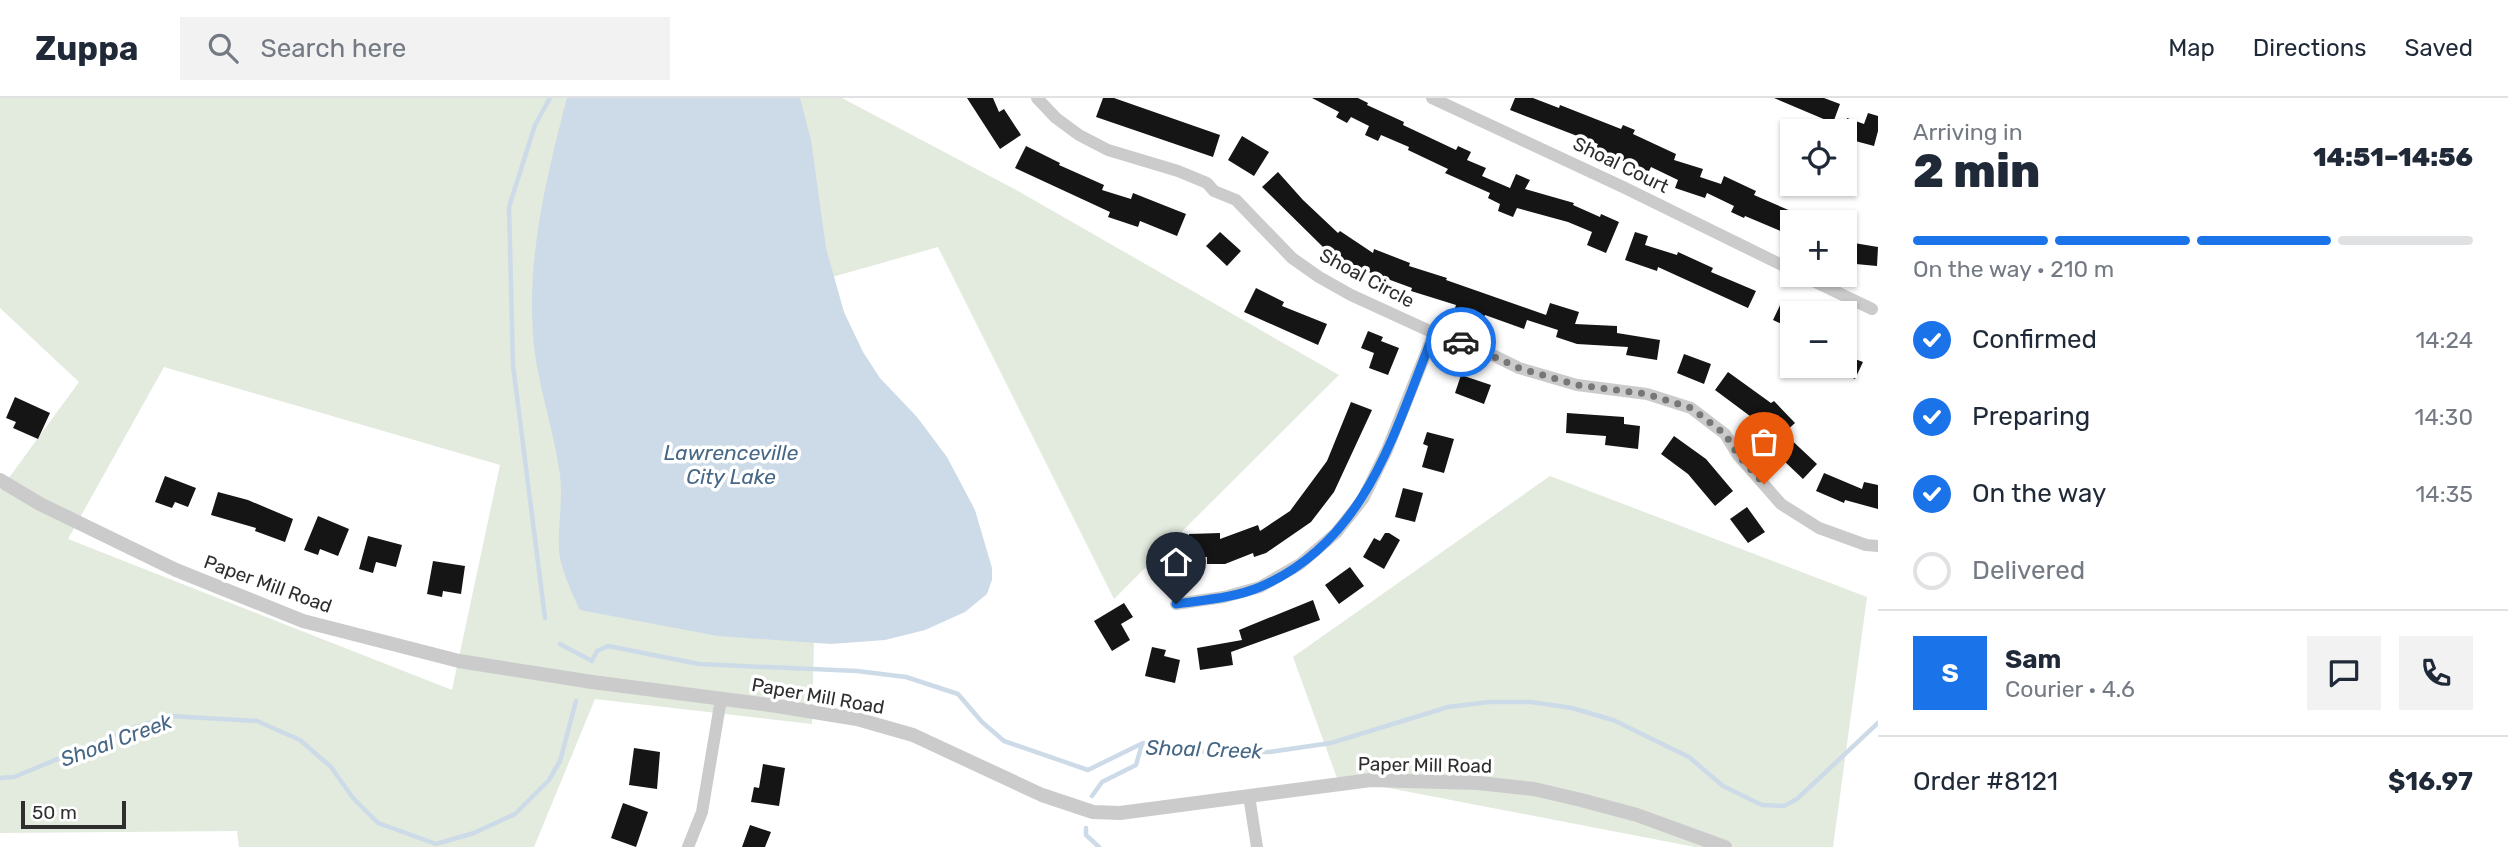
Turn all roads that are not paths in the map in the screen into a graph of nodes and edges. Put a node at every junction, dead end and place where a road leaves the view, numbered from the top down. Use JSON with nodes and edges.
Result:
{"nodes":[{"id":1,"x":1037,"y":98,"type":"edge"},
{"id":2,"x":1432,"y":98,"type":"edge"},
{"id":3,"x":1780,"y":264,"type":"edge"},
{"id":4,"x":1826,"y":287,"type":"edge"},
{"id":5,"x":1872,"y":309,"type":"dead end"},
{"id":6,"x":1434,"y":333,"type":"junction"},
{"id":7,"x":0,"y":480,"type":"edge"},
{"id":8,"x":1878,"y":546,"type":"edge"},
{"id":9,"x":1176,"y":604,"type":"dead end"},
{"id":10,"x":721,"y":699,"type":"junction"},
{"id":11,"x":1249,"y":796,"type":"junction"},
{"id":12,"x":688,"y":847,"type":"edge"},
{"id":13,"x":1256,"y":847,"type":"edge"},
{"id":14,"x":1725,"y":847,"type":"edge"}],
"edges":[{"from":1,"to":6,"type":"street","name":"Shoal Circle"},
{"from":2,"to":3,"type":"street","name":"Shoal Court"},
{"from":4,"to":5,"type":"street"},
{"from":6,"to":8,"type":"street","name":"Shoal Circle"},
{"from":6,"to":9,"type":"street"},
{"from":7,"to":10,"type":"street","name":"Paper Mill Road"},
{"from":10,"to":11,"type":"street","name":"Paper Mill Road"},
{"from":10,"to":12,"type":"street"},
{"from":11,"to":13,"type":"street"},
{"from":11,"to":14,"type":"street","name":"Paper Mill Road"}]}
